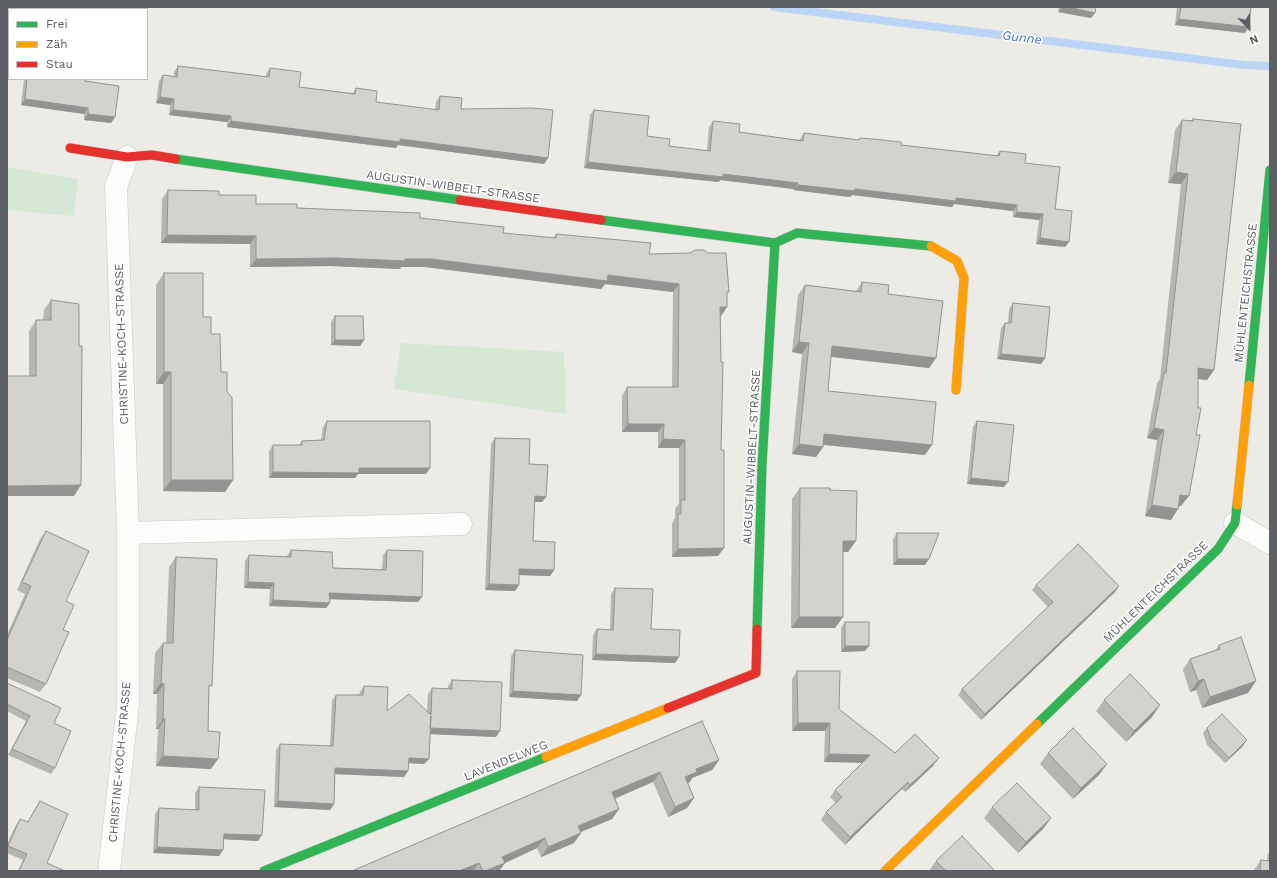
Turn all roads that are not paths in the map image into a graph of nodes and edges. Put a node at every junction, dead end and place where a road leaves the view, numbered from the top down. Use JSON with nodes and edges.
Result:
{"nodes":[{"id":1,"x":70,"y":148,"type":"dead end"},
{"id":2,"x":128,"y":157,"type":"junction"},
{"id":3,"x":1270,"y":170,"type":"edge"},
{"id":4,"x":775,"y":243,"type":"junction"},
{"id":5,"x":956,"y":390,"type":"dead end"},
{"id":6,"x":1235,"y":523,"type":"junction"},
{"id":7,"x":461,"y":524,"type":"dead end"},
{"id":8,"x":128,"y":533,"type":"junction"},
{"id":9,"x":1270,"y":543,"type":"edge"},
{"id":10,"x":756,"y":673,"type":"joint"},
{"id":11,"x":109,"y":871,"type":"edge"},
{"id":12,"x":264,"y":871,"type":"edge"},
{"id":13,"x":885,"y":871,"type":"edge"}],
"edges":[{"from":1,"to":2,"type":"street","name":"AUGUSTIN-WIBBELT-STRASSE"},
{"from":2,"to":4,"type":"street","name":"AUGUSTIN-WIBBELT-STRASSE"},
{"from":2,"to":8,"type":"street","name":"CHRISTINE-KOCH-STRASSE"},
{"from":3,"to":6,"type":"street","name":"MÜHLENTEICHSTRASSE"},
{"from":4,"to":5,"type":"street"},
{"from":4,"to":10,"type":"street","name":"AUGUSTIN-WIBBELT-STRASSE"},
{"from":6,"to":9,"type":"street"},
{"from":6,"to":13,"type":"street","name":"MÜHLENTEICHSTRASSE"},
{"from":7,"to":8,"type":"street"},
{"from":8,"to":11,"type":"street","name":"CHRISTINE-KOCH-STRASSE"},
{"from":10,"to":12,"type":"street","name":"LAVENDELWEG"}]}
